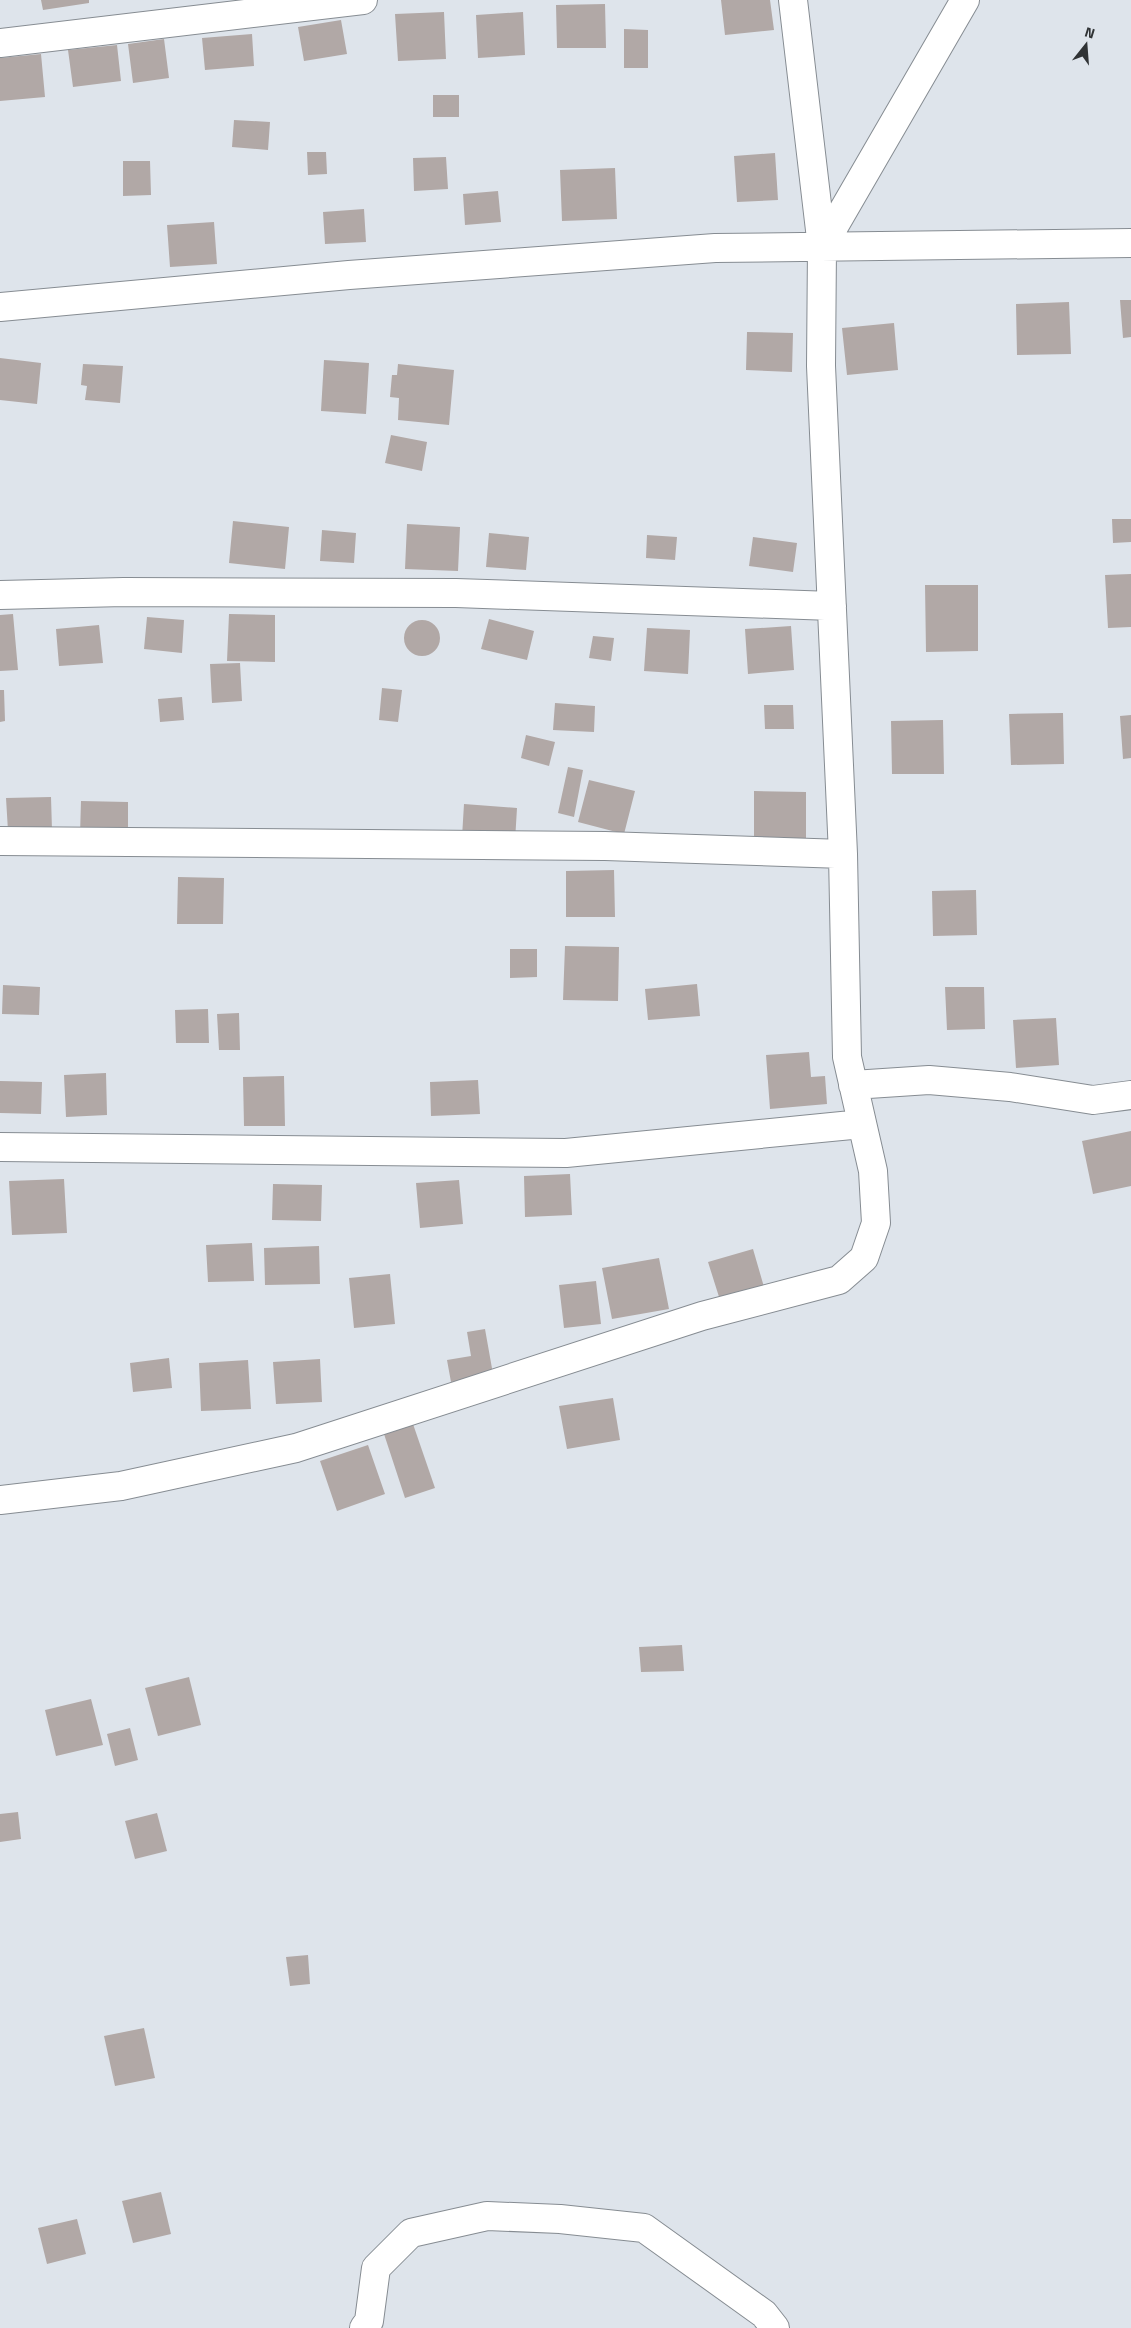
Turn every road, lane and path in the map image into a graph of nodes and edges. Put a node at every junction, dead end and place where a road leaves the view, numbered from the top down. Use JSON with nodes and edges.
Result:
{"nodes":[{"id":1,"x":363,"y":0,"type":"edge"},
{"id":2,"x":794,"y":0,"type":"edge"},
{"id":3,"x":965,"y":0,"type":"edge"},
{"id":4,"x":0,"y":42,"type":"edge"},
{"id":5,"x":1131,"y":243,"type":"edge"},
{"id":6,"x":822,"y":247,"type":"junction"},
{"id":7,"x":0,"y":306,"type":"edge"},
{"id":8,"x":0,"y":595,"type":"edge"},
{"id":9,"x":832,"y":606,"type":"junction"},
{"id":10,"x":0,"y":840,"type":"edge"},
{"id":11,"x":843,"y":854,"type":"junction"},
{"id":12,"x":853,"y":1085,"type":"junction"},
{"id":13,"x":1131,"y":1095,"type":"edge"},
{"id":14,"x":862,"y":1124,"type":"junction"},
{"id":15,"x":0,"y":1147,"type":"edge"},
{"id":16,"x":0,"y":1500,"type":"edge"},
{"id":17,"x":364,"y":2328,"type":"edge"},
{"id":18,"x":775,"y":2328,"type":"edge"}],
"edges":[{"from":1,"to":4,"type":"street"},
{"from":2,"to":6,"type":"street"},
{"from":3,"to":6,"type":"street"},
{"from":5,"to":6,"type":"street"},
{"from":6,"to":7,"type":"street"},
{"from":6,"to":9,"type":"street"},
{"from":8,"to":9,"type":"street"},
{"from":9,"to":11,"type":"street"},
{"from":10,"to":11,"type":"street"},
{"from":11,"to":12,"type":"street"},
{"from":12,"to":13,"type":"street"},
{"from":12,"to":14,"type":"street"},
{"from":14,"to":15,"type":"street"},
{"from":14,"to":16,"type":"street"},
{"from":17,"to":18,"type":"street"}]}
